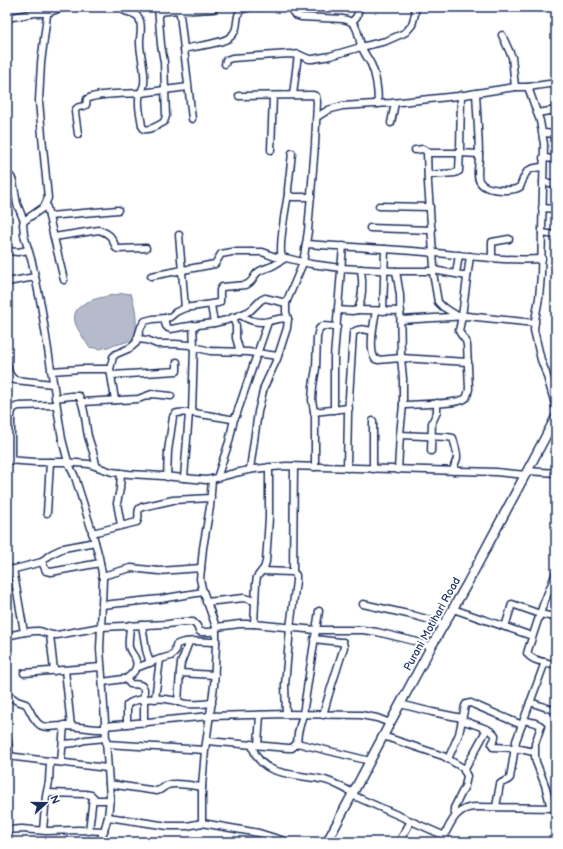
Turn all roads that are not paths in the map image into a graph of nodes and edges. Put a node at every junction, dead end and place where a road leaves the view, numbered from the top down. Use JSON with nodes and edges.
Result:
{"nodes":[{"id":1,"x":64,"y":7,"type":"edge"},
{"id":2,"x":124,"y":7,"type":"edge"},
{"id":3,"x":216,"y":7,"type":"edge"},
{"id":4,"x":252,"y":7,"type":"edge"},
{"id":5,"x":290,"y":7,"type":"edge"},
{"id":6,"x":359,"y":7,"type":"edge"},
{"id":7,"x":415,"y":7,"type":"edge"},
{"id":8,"x":47,"y":10,"type":"edge"},
{"id":9,"x":158,"y":10,"type":"edge"},
{"id":10,"x":179,"y":11,"type":"junction"},
{"id":11,"x":7,"y":18,"type":"edge"},
{"id":12,"x":352,"y":22,"type":"junction"},
{"id":13,"x":502,"y":35,"type":"dead end"},
{"id":14,"x":361,"y":47,"type":"junction"},
{"id":15,"x":184,"y":49,"type":"junction"},
{"id":16,"x":298,"y":54,"type":"junction"},
{"id":17,"x":224,"y":64,"type":"dead end"},
{"id":18,"x":556,"y":83,"type":"edge"},
{"id":19,"x":188,"y":87,"type":"junction"},
{"id":20,"x":515,"y":87,"type":"junction"},
{"id":21,"x":528,"y":87,"type":"junction"},
{"id":22,"x":164,"y":90,"type":"junction"},
{"id":23,"x":141,"y":93,"type":"junction"},
{"id":24,"x":476,"y":93,"type":"junction"},
{"id":25,"x":293,"y":95,"type":"junction"},
{"id":26,"x":461,"y":95,"type":"junction"},
{"id":27,"x":239,"y":96,"type":"dead end"},
{"id":28,"x":273,"y":96,"type":"junction"},
{"id":29,"x":395,"y":103,"type":"junction"},
{"id":30,"x":378,"y":104,"type":"junction"},
{"id":31,"x":556,"y":110,"type":"edge"},
{"id":32,"x":536,"y":113,"type":"junction"},
{"id":33,"x":317,"y":117,"type":"junction"},
{"id":34,"x":192,"y":119,"type":"dead end"},
{"id":35,"x":391,"y":123,"type":"dead end"},
{"id":36,"x":542,"y":133,"type":"junction"},
{"id":37,"x":78,"y":134,"type":"dead end"},
{"id":38,"x":556,"y":134,"type":"edge"},
{"id":39,"x":271,"y":150,"type":"dead end"},
{"id":40,"x":415,"y":150,"type":"dead end"},
{"id":41,"x":427,"y":152,"type":"junction"},
{"id":42,"x":292,"y":153,"type":"dead end"},
{"id":43,"x":460,"y":153,"type":"junction"},
{"id":44,"x":478,"y":154,"type":"junction"},
{"id":45,"x":543,"y":158,"type":"junction"},
{"id":46,"x":556,"y":159,"type":"edge"},
{"id":47,"x":543,"y":167,"type":"junction"},
{"id":48,"x":7,"y":174,"type":"edge"},
{"id":49,"x":428,"y":175,"type":"junction"},
{"id":50,"x":543,"y":182,"type":"junction"},
{"id":51,"x":556,"y":184,"type":"edge"},
{"id":52,"x":288,"y":194,"type":"junction"},
{"id":53,"x":311,"y":197,"type":"junction"},
{"id":54,"x":46,"y":204,"type":"junction"},
{"id":55,"x":379,"y":206,"type":"dead end"},
{"id":56,"x":430,"y":207,"type":"junction"},
{"id":57,"x":542,"y":208,"type":"junction"},
{"id":58,"x":556,"y":209,"type":"edge"},
{"id":59,"x":118,"y":210,"type":"dead end"},
{"id":60,"x":49,"y":216,"type":"junction"},
{"id":61,"x":24,"y":221,"type":"junction"},
{"id":62,"x":370,"y":228,"type":"dead end"},
{"id":63,"x":432,"y":230,"type":"junction"},
{"id":64,"x":542,"y":233,"type":"junction"},
{"id":65,"x":179,"y":235,"type":"dead end"},
{"id":66,"x":556,"y":235,"type":"edge"},
{"id":67,"x":54,"y":237,"type":"junction"},
{"id":68,"x":509,"y":239,"type":"dead end"},
{"id":69,"x":306,"y":244,"type":"junction"},
{"id":70,"x":343,"y":246,"type":"junction"},
{"id":71,"x":146,"y":248,"type":"dead end"},
{"id":72,"x":385,"y":249,"type":"junction"},
{"id":73,"x":28,"y":250,"type":"junction"},
{"id":74,"x":7,"y":251,"type":"edge"},
{"id":75,"x":433,"y":253,"type":"junction"},
{"id":76,"x":459,"y":255,"type":"junction"},
{"id":77,"x":470,"y":256,"type":"junction"},
{"id":78,"x":283,"y":258,"type":"junction"},
{"id":79,"x":492,"y":258,"type":"junction"},
{"id":80,"x":542,"y":259,"type":"junction"},
{"id":81,"x":303,"y":263,"type":"junction"},
{"id":82,"x":341,"y":268,"type":"junction"},
{"id":83,"x":361,"y":269,"type":"junction"},
{"id":84,"x":181,"y":270,"type":"junction"},
{"id":85,"x":384,"y":270,"type":"junction"},
{"id":86,"x":432,"y":270,"type":"junction"},
{"id":87,"x":396,"y":271,"type":"junction"},
{"id":88,"x":456,"y":273,"type":"junction"},
{"id":89,"x":151,"y":276,"type":"dead end"},
{"id":90,"x":467,"y":276,"type":"junction"},
{"id":91,"x":35,"y":277,"type":"junction"},
{"id":92,"x":64,"y":280,"type":"dead end"},
{"id":93,"x":7,"y":282,"type":"edge"},
{"id":94,"x":286,"y":303,"type":"junction"},
{"id":95,"x":211,"y":304,"type":"junction"},
{"id":96,"x":185,"y":308,"type":"junction"},
{"id":97,"x":338,"y":310,"type":"junction"},
{"id":98,"x":358,"y":310,"type":"junction"},
{"id":99,"x":376,"y":310,"type":"junction"},
{"id":100,"x":383,"y":311,"type":"junction"},
{"id":101,"x":401,"y":311,"type":"junction"},
{"id":102,"x":240,"y":315,"type":"junction"},
{"id":103,"x":460,"y":316,"type":"junction"},
{"id":104,"x":165,"y":318,"type":"junction"},
{"id":105,"x":233,"y":318,"type":"junction"},
{"id":106,"x":288,"y":319,"type":"junction"},
{"id":107,"x":401,"y":320,"type":"junction"},
{"id":108,"x":268,"y":322,"type":"junction"},
{"id":109,"x":535,"y":322,"type":"junction"},
{"id":110,"x":214,"y":323,"type":"junction"},
{"id":111,"x":193,"y":326,"type":"junction"},
{"id":112,"x":337,"y":327,"type":"junction"},
{"id":113,"x":372,"y":331,"type":"junction"},
{"id":114,"x":137,"y":339,"type":"junction"},
{"id":115,"x":194,"y":347,"type":"junction"},
{"id":116,"x":240,"y":352,"type":"junction"},
{"id":117,"x":258,"y":353,"type":"junction"},
{"id":118,"x":278,"y":356,"type":"junction"},
{"id":119,"x":401,"y":358,"type":"junction"},
{"id":120,"x":178,"y":362,"type":"dead end"},
{"id":121,"x":468,"y":362,"type":"junction"},
{"id":122,"x":7,"y":364,"type":"edge"},
{"id":123,"x":51,"y":371,"type":"junction"},
{"id":124,"x":111,"y":372,"type":"junction"},
{"id":125,"x":53,"y":384,"type":"junction"},
{"id":126,"x":171,"y":396,"type":"dead end"},
{"id":127,"x":115,"y":400,"type":"junction"},
{"id":128,"x":56,"y":401,"type":"junction"},
{"id":129,"x":82,"y":402,"type":"junction"},
{"id":130,"x":437,"y":403,"type":"junction"},
{"id":131,"x":403,"y":405,"type":"junction"},
{"id":132,"x":7,"y":407,"type":"edge"},
{"id":133,"x":15,"y":407,"type":"junction"},
{"id":134,"x":349,"y":408,"type":"junction"},
{"id":135,"x":556,"y":408,"type":"edge"},
{"id":136,"x":334,"y":410,"type":"junction"},
{"id":137,"x":314,"y":412,"type":"junction"},
{"id":138,"x":190,"y":413,"type":"junction"},
{"id":139,"x":556,"y":417,"type":"edge"},
{"id":140,"x":234,"y":419,"type":"junction"},
{"id":141,"x":373,"y":421,"type":"dead end"},
{"id":142,"x":400,"y":435,"type":"junction"},
{"id":143,"x":432,"y":436,"type":"junction"},
{"id":144,"x":431,"y":451,"type":"dead end"},
{"id":145,"x":9,"y":460,"type":"edge"},
{"id":146,"x":50,"y":462,"type":"junction"},
{"id":147,"x":68,"y":462,"type":"junction"},
{"id":148,"x":96,"y":466,"type":"junction"},
{"id":149,"x":294,"y":466,"type":"junction"},
{"id":150,"x":315,"y":466,"type":"junction"},
{"id":151,"x":269,"y":467,"type":"junction"},
{"id":152,"x":347,"y":468,"type":"junction"},
{"id":153,"x":250,"y":469,"type":"junction"},
{"id":154,"x":373,"y":469,"type":"junction"},
{"id":155,"x":398,"y":470,"type":"junction"},
{"id":156,"x":454,"y":471,"type":"junction"},
{"id":157,"x":527,"y":473,"type":"junction"},
{"id":158,"x":556,"y":473,"type":"edge"},
{"id":159,"x":121,"y":474,"type":"junction"},
{"id":160,"x":167,"y":477,"type":"junction"},
{"id":161,"x":184,"y":478,"type":"junction"},
{"id":162,"x":214,"y":479,"type":"junction"},
{"id":163,"x":211,"y":498,"type":"junction"},
{"id":164,"x":47,"y":513,"type":"dead end"},
{"id":165,"x":121,"y":525,"type":"junction"},
{"id":166,"x":92,"y":533,"type":"junction"},
{"id":167,"x":95,"y":542,"type":"junction"},
{"id":168,"x":42,"y":562,"type":"junction"},
{"id":169,"x":100,"y":563,"type":"junction"},
{"id":170,"x":201,"y":568,"type":"junction"},
{"id":171,"x":10,"y":570,"type":"edge"},
{"id":172,"x":262,"y":571,"type":"junction"},
{"id":173,"x":293,"y":572,"type":"junction"},
{"id":174,"x":556,"y":573,"type":"edge"},
{"id":175,"x":102,"y":576,"type":"junction"},
{"id":176,"x":554,"y":585,"type":"edge"},
{"id":177,"x":203,"y":592,"type":"junction"},
{"id":178,"x":255,"y":601,"type":"junction"},
{"id":179,"x":206,"y":602,"type":"junction"},
{"id":180,"x":363,"y":604,"type":"dead end"},
{"id":181,"x":102,"y":605,"type":"junction"},
{"id":182,"x":454,"y":609,"type":"junction"},
{"id":183,"x":319,"y":611,"type":"dead end"},
{"id":184,"x":540,"y":614,"type":"junction"},
{"id":185,"x":554,"y":617,"type":"dead end"},
{"id":186,"x":142,"y":624,"type":"junction"},
{"id":187,"x":254,"y":624,"type":"junction"},
{"id":188,"x":444,"y":624,"type":"junction"},
{"id":189,"x":130,"y":625,"type":"junction"},
{"id":190,"x":101,"y":627,"type":"junction"},
{"id":191,"x":505,"y":627,"type":"junction"},
{"id":192,"x":290,"y":628,"type":"junction"},
{"id":193,"x":216,"y":629,"type":"junction"},
{"id":194,"x":316,"y":630,"type":"junction"},
{"id":195,"x":24,"y":632,"type":"junction"},
{"id":196,"x":50,"y":635,"type":"junction"},
{"id":197,"x":7,"y":636,"type":"edge"},
{"id":198,"x":532,"y":636,"type":"junction"},
{"id":199,"x":314,"y":639,"type":"junction"},
{"id":200,"x":189,"y":642,"type":"junction"},
{"id":201,"x":216,"y":642,"type":"junction"},
{"id":202,"x":432,"y":647,"type":"junction"},
{"id":203,"x":160,"y":659,"type":"junction"},
{"id":204,"x":545,"y":662,"type":"junction"},
{"id":205,"x":150,"y":663,"type":"junction"},
{"id":206,"x":556,"y":665,"type":"edge"},
{"id":207,"x":101,"y":666,"type":"junction"},
{"id":208,"x":136,"y":668,"type":"junction"},
{"id":209,"x":65,"y":670,"type":"junction"},
{"id":210,"x":54,"y":671,"type":"junction"},
{"id":211,"x":24,"y":673,"type":"dead end"},
{"id":212,"x":180,"y":673,"type":"junction"},
{"id":213,"x":215,"y":675,"type":"junction"},
{"id":214,"x":126,"y":680,"type":"junction"},
{"id":215,"x":103,"y":682,"type":"junction"},
{"id":216,"x":7,"y":694,"type":"edge"},
{"id":217,"x":144,"y":699,"type":"junction"},
{"id":218,"x":155,"y":699,"type":"junction"},
{"id":219,"x":178,"y":702,"type":"junction"},
{"id":220,"x":530,"y":702,"type":"junction"},
{"id":221,"x":212,"y":703,"type":"junction"},
{"id":222,"x":400,"y":704,"type":"junction"},
{"id":223,"x":556,"y":711,"type":"edge"},
{"id":224,"x":286,"y":714,"type":"junction"},
{"id":225,"x":303,"y":714,"type":"junction"},
{"id":226,"x":260,"y":715,"type":"junction"},
{"id":227,"x":323,"y":715,"type":"junction"},
{"id":228,"x":210,"y":716,"type":"junction"},
{"id":229,"x":462,"y":719,"type":"junction"},
{"id":230,"x":144,"y":723,"type":"junction"},
{"id":231,"x":390,"y":723,"type":"junction"},
{"id":232,"x":523,"y":723,"type":"junction"},
{"id":233,"x":127,"y":724,"type":"junction"},
{"id":234,"x":67,"y":726,"type":"junction"},
{"id":235,"x":106,"y":728,"type":"junction"},
{"id":236,"x":487,"y":730,"type":"junction"},
{"id":237,"x":7,"y":735,"type":"edge"},
{"id":238,"x":383,"y":736,"type":"junction"},
{"id":239,"x":106,"y":741,"type":"junction"},
{"id":240,"x":207,"y":741,"type":"junction"},
{"id":241,"x":297,"y":743,"type":"junction"},
{"id":242,"x":63,"y":744,"type":"junction"},
{"id":243,"x":255,"y":745,"type":"junction"},
{"id":244,"x":514,"y":748,"type":"junction"},
{"id":245,"x":205,"y":750,"type":"junction"},
{"id":246,"x":534,"y":752,"type":"junction"},
{"id":247,"x":9,"y":756,"type":"edge"},
{"id":248,"x":448,"y":759,"type":"junction"},
{"id":249,"x":50,"y":761,"type":"junction"},
{"id":250,"x":370,"y":761,"type":"junction"},
{"id":251,"x":61,"y":762,"type":"junction"},
{"id":252,"x":108,"y":768,"type":"junction"},
{"id":253,"x":464,"y":771,"type":"junction"},
{"id":254,"x":109,"y":784,"type":"junction"},
{"id":255,"x":202,"y":787,"type":"junction"},
{"id":256,"x":47,"y":793,"type":"junction"},
{"id":257,"x":353,"y":794,"type":"junction"},
{"id":258,"x":93,"y":797,"type":"junction"},
{"id":259,"x":110,"y":800,"type":"junction"},
{"id":260,"x":496,"y":807,"type":"junction"},
{"id":261,"x":553,"y":808,"type":"edge"},
{"id":262,"x":456,"y":815,"type":"junction"},
{"id":263,"x":108,"y":817,"type":"junction"},
{"id":264,"x":411,"y":821,"type":"junction"},
{"id":265,"x":202,"y":823,"type":"junction"},
{"id":266,"x":7,"y":830,"type":"edge"},
{"id":267,"x":43,"y":830,"type":"junction"},
{"id":268,"x":89,"y":831,"type":"junction"},
{"id":269,"x":104,"y":831,"type":"junction"},
{"id":270,"x":445,"y":836,"type":"junction"},
{"id":271,"x":100,"y":842,"type":"edge"},
{"id":272,"x":288,"y":842,"type":"edge"},
{"id":273,"x":327,"y":842,"type":"edge"},
{"id":274,"x":399,"y":842,"type":"edge"},
{"id":275,"x":441,"y":842,"type":"edge"}],
"edges":[{"from":1,"to":8,"type":"street"},
{"from":2,"to":23,"type":"street"},
{"from":3,"to":10,"type":"street"},
{"from":4,"to":15,"type":"street"},
{"from":5,"to":12,"type":"street"},
{"from":6,"to":12,"type":"street"},
{"from":7,"to":14,"type":"street"},
{"from":8,"to":11,"type":"street"},
{"from":8,"to":54,"type":"street"},
{"from":9,"to":10,"type":"street"},
{"from":9,"to":22,"type":"street"},
{"from":10,"to":15,"type":"street"},
{"from":12,"to":14,"type":"street"},
{"from":13,"to":20,"type":"street"},
{"from":14,"to":16,"type":"street"},
{"from":14,"to":30,"type":"street"},
{"from":15,"to":19,"type":"street"},
{"from":16,"to":17,"type":"street"},
{"from":16,"to":25,"type":"street"},
{"from":18,"to":21,"type":"street"},
{"from":19,"to":22,"type":"street"},
{"from":19,"to":34,"type":"street"},
{"from":20,"to":21,"type":"street"},
{"from":20,"to":24,"type":"street"},
{"from":21,"to":32,"type":"street"},
{"from":22,"to":23,"type":"street"},
{"from":22,"to":23,"type":"street"},
{"from":23,"to":37,"type":"street"},
{"from":24,"to":26,"type":"street"},
{"from":24,"to":44,"type":"street"},
{"from":25,"to":28,"type":"street"},
{"from":25,"to":33,"type":"street"},
{"from":26,"to":29,"type":"street"},
{"from":26,"to":43,"type":"street"},
{"from":27,"to":28,"type":"street"},
{"from":28,"to":39,"type":"street"},
{"from":29,"to":30,"type":"street"},
{"from":29,"to":35,"type":"street"},
{"from":30,"to":33,"type":"street"},
{"from":31,"to":32,"type":"street"},
{"from":32,"to":36,"type":"street"},
{"from":33,"to":53,"type":"street"},
{"from":36,"to":38,"type":"street"},
{"from":36,"to":45,"type":"street"},
{"from":40,"to":41,"type":"street"},
{"from":41,"to":43,"type":"street"},
{"from":41,"to":49,"type":"street"},
{"from":42,"to":52,"type":"street"},
{"from":43,"to":44,"type":"street"},
{"from":43,"to":49,"type":"street"},
{"from":44,"to":47,"type":"street"},
{"from":45,"to":46,"type":"street"},
{"from":45,"to":47,"type":"street"},
{"from":47,"to":50,"type":"street"},
{"from":48,"to":61,"type":"street"},
{"from":49,"to":56,"type":"street"},
{"from":50,"to":51,"type":"street"},
{"from":50,"to":57,"type":"street"},
{"from":52,"to":53,"type":"street"},
{"from":52,"to":78,"type":"street"},
{"from":53,"to":69,"type":"street"},
{"from":54,"to":60,"type":"street"},
{"from":54,"to":61,"type":"street"},
{"from":55,"to":56,"type":"street"},
{"from":56,"to":63,"type":"street"},
{"from":57,"to":58,"type":"street"},
{"from":57,"to":64,"type":"street"},
{"from":59,"to":60,"type":"street"},
{"from":60,"to":67,"type":"street"},
{"from":61,"to":73,"type":"street"},
{"from":62,"to":63,"type":"street"},
{"from":63,"to":75,"type":"street"},
{"from":64,"to":66,"type":"street"},
{"from":64,"to":80,"type":"street"},
{"from":65,"to":84,"type":"street"},
{"from":67,"to":71,"type":"street"},
{"from":67,"to":92,"type":"street"},
{"from":68,"to":79,"type":"street"},
{"from":69,"to":70,"type":"street"},
{"from":69,"to":81,"type":"street"},
{"from":70,"to":72,"type":"street"},
{"from":70,"to":82,"type":"street"},
{"from":72,"to":75,"type":"street"},
{"from":72,"to":85,"type":"street"},
{"from":73,"to":74,"type":"street"},
{"from":73,"to":91,"type":"street"},
{"from":75,"to":76,"type":"street"},
{"from":75,"to":86,"type":"street"},
{"from":76,"to":77,"type":"street"},
{"from":76,"to":88,"type":"street"},
{"from":77,"to":79,"type":"street"},
{"from":77,"to":90,"type":"street"},
{"from":78,"to":81,"type":"street"},
{"from":78,"to":84,"type":"street"},
{"from":78,"to":95,"type":"street"},
{"from":79,"to":80,"type":"street"},
{"from":80,"to":109,"type":"street"},
{"from":81,"to":82,"type":"street"},
{"from":81,"to":94,"type":"street"},
{"from":82,"to":83,"type":"street"},
{"from":82,"to":97,"type":"street"},
{"from":83,"to":85,"type":"street"},
{"from":83,"to":98,"type":"street"},
{"from":84,"to":89,"type":"street"},
{"from":84,"to":96,"type":"street"},
{"from":85,"to":87,"type":"street"},
{"from":85,"to":100,"type":"street"},
{"from":86,"to":87,"type":"street"},
{"from":86,"to":88,"type":"street"},
{"from":86,"to":103,"type":"street"},
{"from":87,"to":101,"type":"street"},
{"from":88,"to":90,"type":"street"},
{"from":90,"to":103,"type":"street"},
{"from":91,"to":93,"type":"street"},
{"from":91,"to":123,"type":"street"},
{"from":94,"to":102,"type":"street"},
{"from":94,"to":106,"type":"street"},
{"from":95,"to":96,"type":"street"},
{"from":95,"to":110,"type":"street"},
{"from":96,"to":104,"type":"street"},
{"from":97,"to":98,"type":"street"},
{"from":97,"to":112,"type":"street"},
{"from":98,"to":99,"type":"street"},
{"from":99,"to":100,"type":"street"},
{"from":99,"to":113,"type":"street"},
{"from":100,"to":101,"type":"street"},
{"from":101,"to":107,"type":"street"},
{"from":102,"to":105,"type":"street"},
{"from":102,"to":108,"type":"street"},
{"from":103,"to":107,"type":"street"},
{"from":103,"to":109,"type":"street"},
{"from":103,"to":121,"type":"street"},
{"from":104,"to":111,"type":"street"},
{"from":104,"to":114,"type":"street"},
{"from":105,"to":110,"type":"street"},
{"from":105,"to":116,"type":"street"},
{"from":106,"to":108,"type":"street"},
{"from":106,"to":118,"type":"street"},
{"from":107,"to":119,"type":"street"},
{"from":108,"to":117,"type":"street"},
{"from":109,"to":135,"type":"street"},
{"from":110,"to":111,"type":"street"},
{"from":111,"to":115,"type":"street"},
{"from":112,"to":136,"type":"street"},
{"from":112,"to":137,"type":"street"},
{"from":113,"to":119,"type":"street"},
{"from":113,"to":134,"type":"street"},
{"from":114,"to":115,"type":"street"},
{"from":114,"to":124,"type":"street"},
{"from":115,"to":116,"type":"street"},
{"from":115,"to":138,"type":"street"},
{"from":116,"to":117,"type":"street"},
{"from":117,"to":118,"type":"street"},
{"from":117,"to":140,"type":"street"},
{"from":118,"to":153,"type":"street"},
{"from":119,"to":121,"type":"street"},
{"from":119,"to":131,"type":"street"},
{"from":120,"to":124,"type":"street"},
{"from":121,"to":130,"type":"street"},
{"from":122,"to":125,"type":"street"},
{"from":123,"to":124,"type":"street"},
{"from":123,"to":125,"type":"street"},
{"from":124,"to":127,"type":"street"},
{"from":125,"to":128,"type":"street"},
{"from":126,"to":127,"type":"street"},
{"from":127,"to":129,"type":"street"},
{"from":128,"to":129,"type":"street"},
{"from":128,"to":133,"type":"street"},
{"from":128,"to":147,"type":"street"},
{"from":129,"to":148,"type":"street"},
{"from":130,"to":131,"type":"street"},
{"from":130,"to":143,"type":"street"},
{"from":131,"to":142,"type":"street"},
{"from":132,"to":133,"type":"street"},
{"from":133,"to":145,"type":"street"},
{"from":134,"to":136,"type":"street"},
{"from":134,"to":152,"type":"street"},
{"from":136,"to":137,"type":"street"},
{"from":137,"to":150,"type":"street"},
{"from":138,"to":140,"type":"street"},
{"from":138,"to":160,"type":"street"},
{"from":138,"to":161,"type":"street"},
{"from":139,"to":157,"type":"main road","name":"Purani Motihari Road"},
{"from":140,"to":162,"type":"street"},
{"from":141,"to":154,"type":"street"},
{"from":142,"to":143,"type":"street"},
{"from":142,"to":155,"type":"street"},
{"from":143,"to":144,"type":"street"},
{"from":143,"to":156,"type":"street"},
{"from":145,"to":146,"type":"street"},
{"from":146,"to":147,"type":"street"},
{"from":146,"to":164,"type":"street"},
{"from":147,"to":148,"type":"street"},
{"from":147,"to":166,"type":"street"},
{"from":148,"to":159,"type":"street"},
{"from":149,"to":150,"type":"street"},
{"from":149,"to":151,"type":"street"},
{"from":149,"to":173,"type":"street"},
{"from":150,"to":152,"type":"street"},
{"from":151,"to":153,"type":"street"},
{"from":151,"to":172,"type":"street"},
{"from":152,"to":154,"type":"street"},
{"from":153,"to":162,"type":"street"},
{"from":154,"to":155,"type":"street"},
{"from":155,"to":156,"type":"street"},
{"from":156,"to":157,"type":"street"},
{"from":157,"to":158,"type":"street"},
{"from":157,"to":182,"type":"main road","name":"Purani Motihari Road"},
{"from":159,"to":160,"type":"street"},
{"from":159,"to":165,"type":"street"},
{"from":160,"to":161,"type":"street"},
{"from":161,"to":162,"type":"street"},
{"from":162,"to":163,"type":"street"},
{"from":163,"to":165,"type":"street"},
{"from":163,"to":170,"type":"street"},
{"from":165,"to":166,"type":"street"},
{"from":166,"to":167,"type":"street"},
{"from":167,"to":168,"type":"street"},
{"from":167,"to":169,"type":"street"},
{"from":168,"to":169,"type":"street"},
{"from":168,"to":171,"type":"street"},
{"from":169,"to":175,"type":"street"},
{"from":170,"to":175,"type":"street"},
{"from":170,"to":177,"type":"street"},
{"from":171,"to":195,"type":"street"},
{"from":172,"to":173,"type":"street"},
{"from":172,"to":178,"type":"street"},
{"from":173,"to":192,"type":"street"},
{"from":174,"to":176,"type":"street"},
{"from":175,"to":181,"type":"street"},
{"from":176,"to":184,"type":"street"},
{"from":177,"to":179,"type":"street"},
{"from":177,"to":181,"type":"street"},
{"from":178,"to":179,"type":"street"},
{"from":178,"to":187,"type":"street"},
{"from":179,"to":193,"type":"street"},
{"from":180,"to":188,"type":"street"},
{"from":181,"to":190,"type":"street"},
{"from":182,"to":188,"type":"main road","name":"Purani Motihari Road"},
{"from":182,"to":191,"type":"street"},
{"from":183,"to":194,"type":"street"},
{"from":184,"to":185,"type":"street"},
{"from":184,"to":191,"type":"street"},
{"from":184,"to":198,"type":"street"},
{"from":186,"to":189,"type":"street"},
{"from":186,"to":193,"type":"street"},
{"from":186,"to":205,"type":"street"},
{"from":187,"to":192,"type":"street"},
{"from":187,"to":193,"type":"street"},
{"from":188,"to":202,"type":"main road","name":"Purani Motihari Road"},
{"from":189,"to":190,"type":"street"},
{"from":189,"to":208,"type":"street"},
{"from":190,"to":196,"type":"street"},
{"from":190,"to":207,"type":"street"},
{"from":191,"to":198,"type":"street"},
{"from":192,"to":194,"type":"street"},
{"from":192,"to":224,"type":"street"},
{"from":193,"to":201,"type":"street"},
{"from":194,"to":199,"type":"street"},
{"from":194,"to":202,"type":"street"},
{"from":195,"to":196,"type":"street"},
{"from":195,"to":197,"type":"street"},
{"from":196,"to":210,"type":"street"},
{"from":198,"to":204,"type":"street"},
{"from":199,"to":225,"type":"street"},
{"from":199,"to":227,"type":"street"},
{"from":200,"to":201,"type":"street"},
{"from":200,"to":203,"type":"street"},
{"from":200,"to":212,"type":"street"},
{"from":201,"to":213,"type":"street"},
{"from":202,"to":222,"type":"main road","name":"Purani Motihari Road"},
{"from":203,"to":205,"type":"street"},
{"from":203,"to":218,"type":"street"},
{"from":204,"to":206,"type":"street"},
{"from":204,"to":220,"type":"street"},
{"from":205,"to":208,"type":"street"},
{"from":207,"to":209,"type":"street"},
{"from":207,"to":215,"type":"street"},
{"from":208,"to":214,"type":"street"},
{"from":209,"to":210,"type":"street"},
{"from":209,"to":234,"type":"street"},
{"from":210,"to":211,"type":"street"},
{"from":212,"to":213,"type":"street"},
{"from":212,"to":219,"type":"street"},
{"from":213,"to":221,"type":"street"},
{"from":214,"to":215,"type":"street"},
{"from":214,"to":217,"type":"street"},
{"from":215,"to":235,"type":"street"},
{"from":216,"to":234,"type":"street"},
{"from":217,"to":218,"type":"street"},
{"from":217,"to":230,"type":"street"},
{"from":217,"to":233,"type":"street"},
{"from":218,"to":219,"type":"street"},
{"from":219,"to":221,"type":"street"},
{"from":220,"to":223,"type":"street"},
{"from":220,"to":232,"type":"street"},
{"from":221,"to":228,"type":"street"},
{"from":222,"to":229,"type":"street"},
{"from":222,"to":231,"type":"main road","name":"Purani Motihari Road"},
{"from":224,"to":225,"type":"street"},
{"from":224,"to":226,"type":"street"},
{"from":225,"to":227,"type":"street"},
{"from":225,"to":241,"type":"street"},
{"from":226,"to":228,"type":"street"},
{"from":226,"to":243,"type":"street"},
{"from":227,"to":231,"type":"street"},
{"from":228,"to":230,"type":"street"},
{"from":228,"to":240,"type":"street"},
{"from":229,"to":232,"type":"street"},
{"from":229,"to":236,"type":"street"},
{"from":229,"to":248,"type":"street"},
{"from":230,"to":233,"type":"street"},
{"from":231,"to":238,"type":"main road","name":"Purani Motihari Road"},
{"from":232,"to":244,"type":"street"},
{"from":232,"to":246,"type":"street"},
{"from":233,"to":235,"type":"street"},
{"from":234,"to":235,"type":"street"},
{"from":234,"to":242,"type":"street"},
{"from":235,"to":239,"type":"street"},
{"from":236,"to":244,"type":"street"},
{"from":236,"to":253,"type":"street"},
{"from":237,"to":247,"type":"street"},
{"from":238,"to":248,"type":"street"},
{"from":238,"to":250,"type":"main road","name":"Purani Motihari Road"},
{"from":239,"to":242,"type":"street"},
{"from":239,"to":245,"type":"street"},
{"from":239,"to":252,"type":"street"},
{"from":240,"to":243,"type":"street"},
{"from":240,"to":245,"type":"street"},
{"from":241,"to":243,"type":"street"},
{"from":241,"to":250,"type":"street"},
{"from":242,"to":251,"type":"street"},
{"from":243,"to":257,"type":"street"},
{"from":244,"to":246,"type":"street"},
{"from":244,"to":260,"type":"street"},
{"from":245,"to":255,"type":"street"},
{"from":246,"to":261,"type":"street"},
{"from":247,"to":249,"type":"street"},
{"from":248,"to":253,"type":"street"},
{"from":249,"to":251,"type":"street"},
{"from":249,"to":256,"type":"street"},
{"from":250,"to":257,"type":"main road","name":"Purani Motihari Road"},
{"from":251,"to":252,"type":"street"},
{"from":252,"to":254,"type":"street"},
{"from":253,"to":262,"type":"street"},
{"from":254,"to":255,"type":"street"},
{"from":254,"to":259,"type":"street"},
{"from":255,"to":265,"type":"street"},
{"from":256,"to":258,"type":"street"},
{"from":256,"to":267,"type":"street"},
{"from":257,"to":264,"type":"street"},
{"from":257,"to":273,"type":"main road","name":"Purani Motihari Road"},
{"from":258,"to":259,"type":"street"},
{"from":258,"to":268,"type":"street"},
{"from":259,"to":263,"type":"street"},
{"from":260,"to":261,"type":"street"},
{"from":260,"to":262,"type":"street"},
{"from":262,"to":270,"type":"street"},
{"from":263,"to":265,"type":"street"},
{"from":263,"to":269,"type":"street"},
{"from":264,"to":270,"type":"street"},
{"from":264,"to":274,"type":"street"},
{"from":265,"to":272,"type":"street"},
{"from":266,"to":267,"type":"street"},
{"from":267,"to":268,"type":"street"},
{"from":268,"to":269,"type":"street"},
{"from":269,"to":271,"type":"street"},
{"from":270,"to":275,"type":"street"}]}
